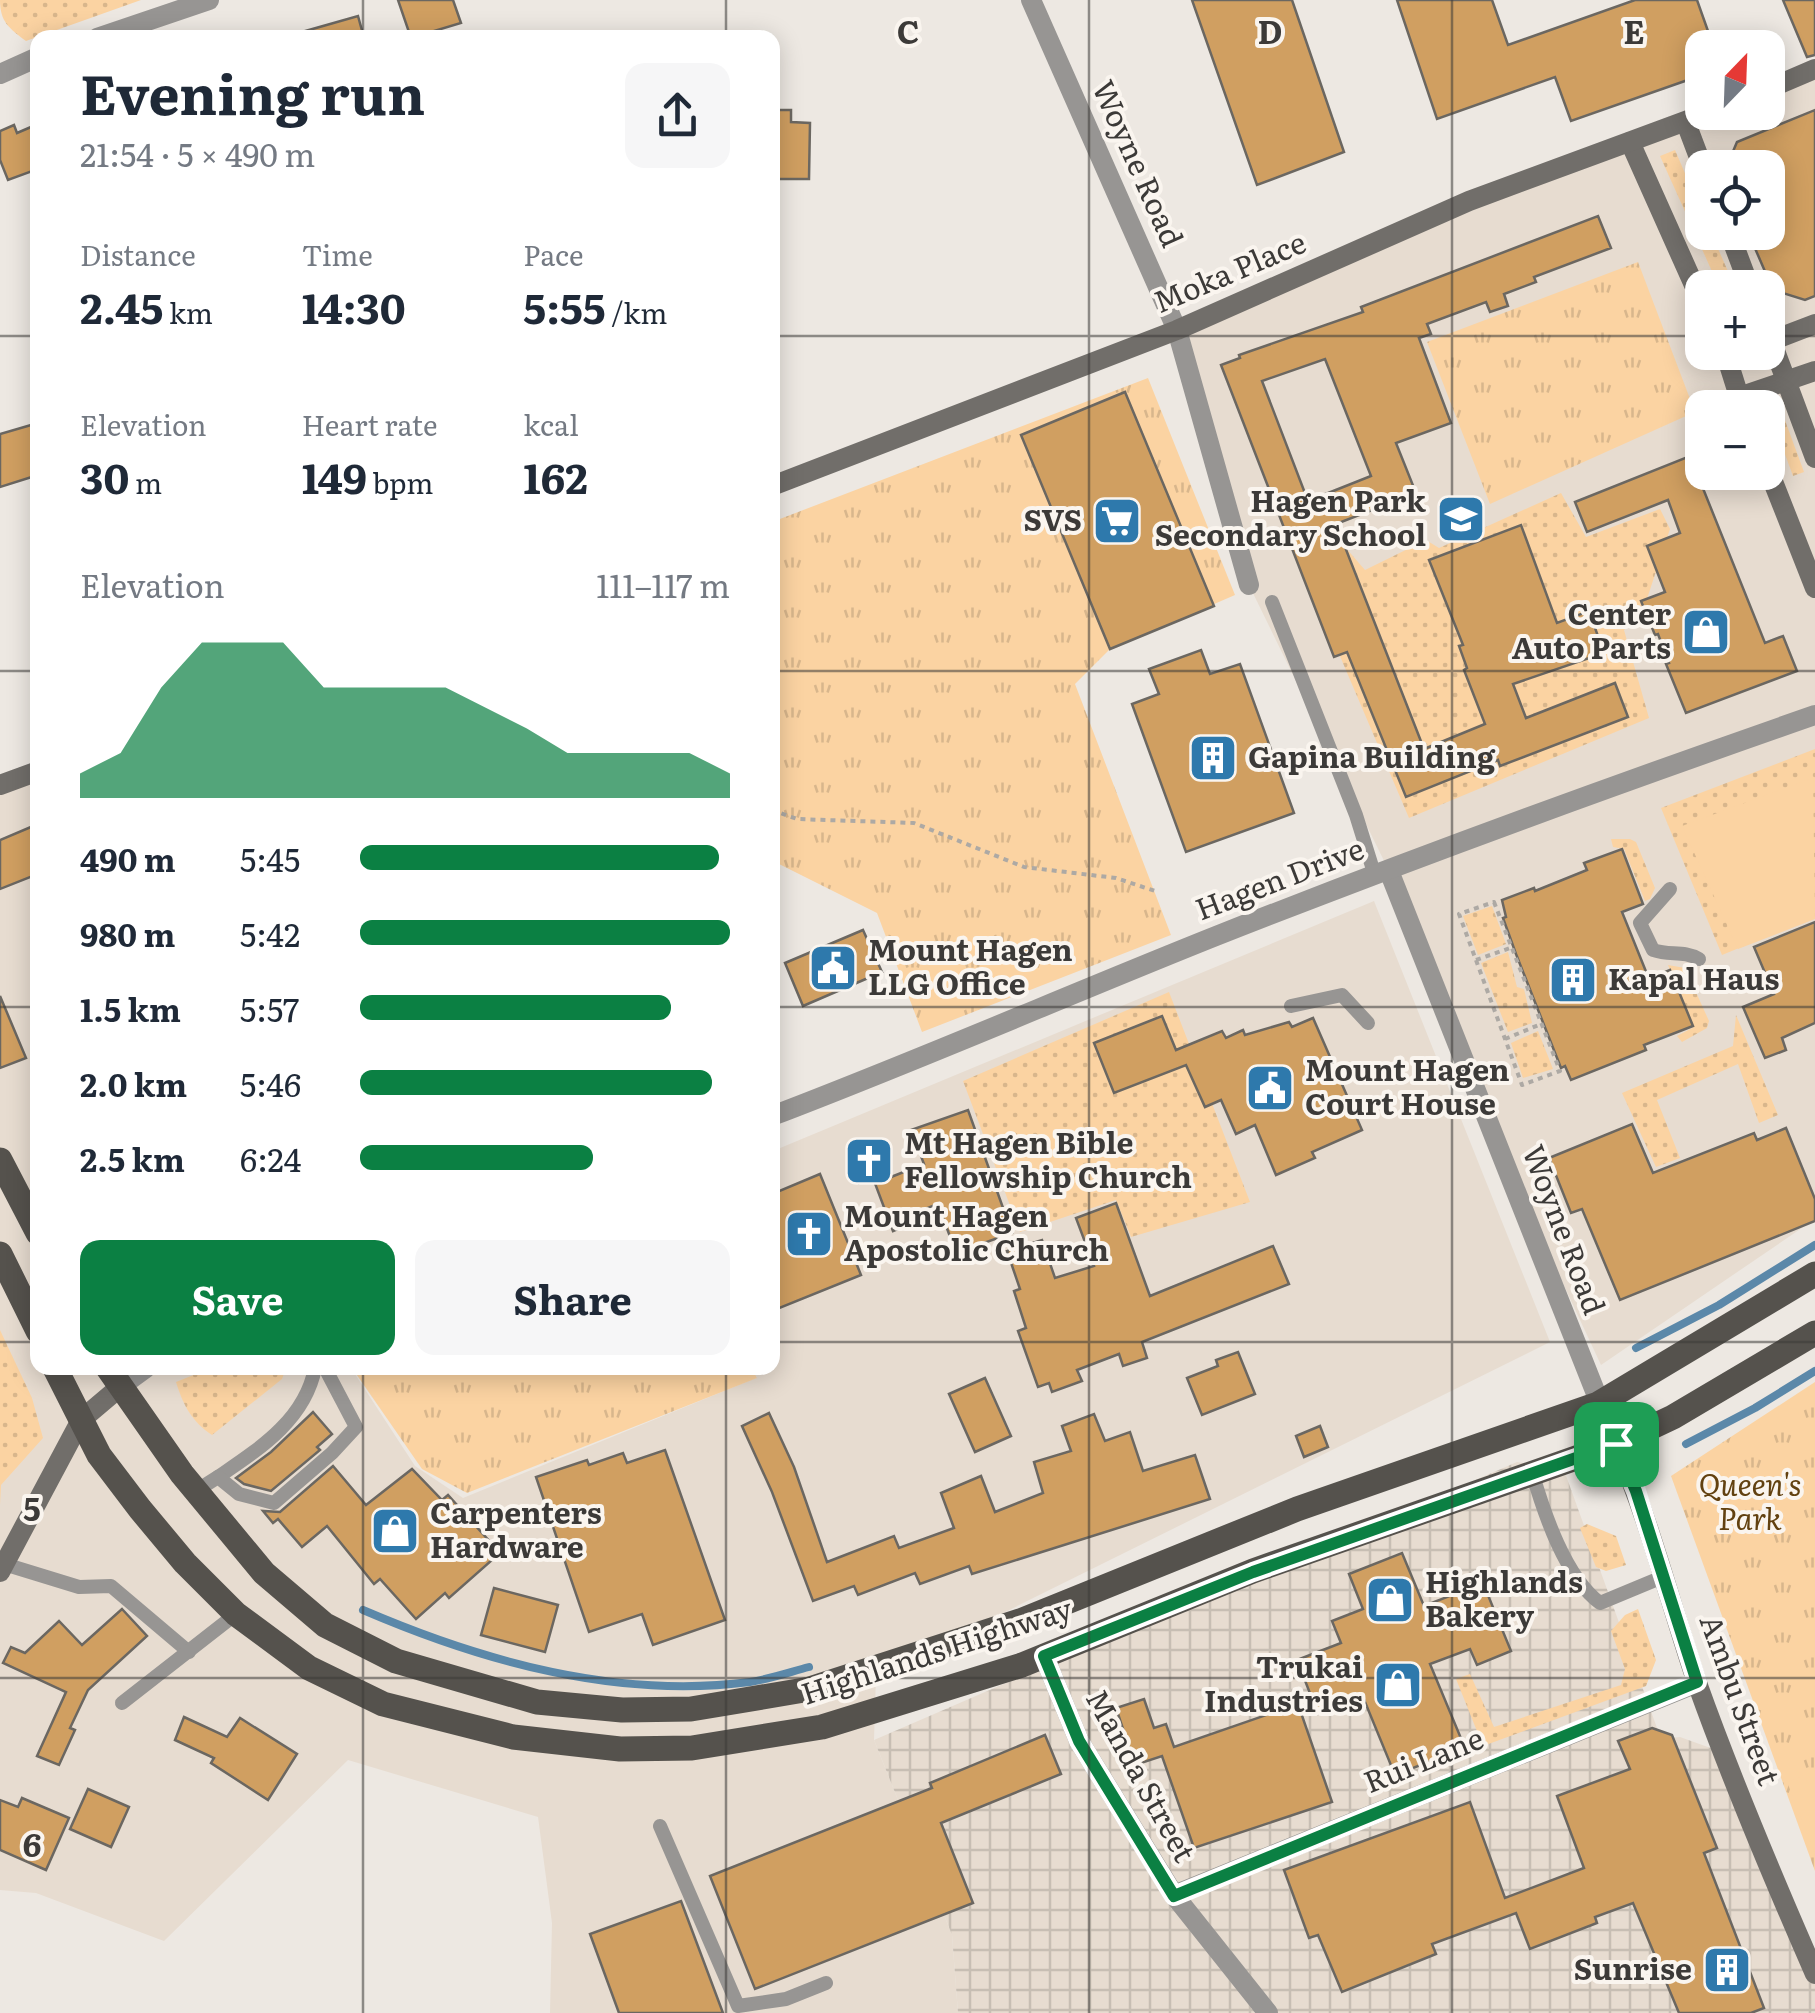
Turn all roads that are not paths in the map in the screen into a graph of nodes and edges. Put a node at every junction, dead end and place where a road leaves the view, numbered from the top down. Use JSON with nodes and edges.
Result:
{"nodes":[{"id":1,"x":210,"y":0,"type":"edge"},
{"id":2,"x":1030,"y":0,"type":"edge"},
{"id":3,"x":122,"y":30,"type":"edge"},
{"id":4,"x":30,"y":59,"type":"edge"},
{"id":5,"x":2,"y":67,"type":"edge"},
{"id":6,"x":1815,"y":69,"type":"edge"},
{"id":7,"x":1785,"y":82,"type":"edge"},
{"id":8,"x":1685,"y":122,"type":"edge"},
{"id":9,"x":1630,"y":142,"type":"junction"},
{"id":10,"x":1687,"y":270,"type":"edge"},
{"id":11,"x":1815,"y":324,"type":"edge"},
{"id":12,"x":1177,"y":330,"type":"junction"},
{"id":13,"x":1785,"y":333,"type":"edge"},
{"id":14,"x":1781,"y":370,"type":"edge"},
{"id":15,"x":1815,"y":370,"type":"edge"},
{"id":16,"x":1786,"y":382,"type":"junction"},
{"id":17,"x":1768,"y":390,"type":"edge"},
{"id":18,"x":1815,"y":458,"type":"edge"},
{"id":19,"x":780,"y":483,"type":"edge"},
{"id":20,"x":1776,"y":490,"type":"edge"},
{"id":21,"x":1249,"y":585,"type":"dead end"},
{"id":22,"x":1815,"y":588,"type":"edge"},
{"id":23,"x":1272,"y":602,"type":"dead end"},
{"id":24,"x":1815,"y":716,"type":"edge"},
{"id":25,"x":30,"y":774,"type":"edge"},
{"id":26,"x":0,"y":785,"type":"edge"},
{"id":27,"x":1382,"y":873,"type":"junction"},
{"id":28,"x":1670,"y":890,"type":"dead end"},
{"id":29,"x":1699,"y":959,"type":"dead end"},
{"id":30,"x":1290,"y":1006,"type":"dead end"},
{"id":31,"x":1368,"y":1023,"type":"dead end"},
{"id":32,"x":780,"y":1113,"type":"edge"},
{"id":33,"x":0,"y":1160,"type":"edge"},
{"id":34,"x":30,"y":1217,"type":"edge"},
{"id":35,"x":0,"y":1254,"type":"edge"},
{"id":36,"x":1815,"y":1274,"type":"edge"},
{"id":37,"x":30,"y":1315,"type":"edge"},
{"id":38,"x":1815,"y":1333,"type":"edge"},
{"id":39,"x":58,"y":1375,"type":"edge"},
{"id":40,"x":314,"y":1375,"type":"edge"},
{"id":41,"x":330,"y":1375,"type":"edge"},
{"id":42,"x":114,"y":1377,"type":"edge"},
{"id":43,"x":1598,"y":1404,"type":"junction"},
{"id":44,"x":81,"y":1420,"type":"junction"},
{"id":45,"x":1616,"y":1444,"type":"junction"},
{"id":46,"x":1532,"y":1472,"type":"junction"},
{"id":47,"x":207,"y":1484,"type":"junction"},
{"id":48,"x":2,"y":1568,"type":"edge"},
{"id":49,"x":1664,"y":1576,"type":"junction"},
{"id":50,"x":236,"y":1614,"type":"junction"},
{"id":51,"x":190,"y":1652,"type":"junction"},
{"id":52,"x":1044,"y":1656,"type":"junction"},
{"id":53,"x":1697,"y":1682,"type":"junction"},
{"id":54,"x":122,"y":1703,"type":"dead end"},
{"id":55,"x":660,"y":1826,"type":"dead end"},
{"id":56,"x":1174,"y":1896,"type":"junction"},
{"id":57,"x":1815,"y":1974,"type":"edge"},
{"id":58,"x":826,"y":1984,"type":"dead end"},
{"id":59,"x":1268,"y":2013,"type":"edge"}],
"edges":[{"from":1,"to":3,"type":"street"},
{"from":2,"to":12,"type":"street","name":"Woyne Road"},
{"from":4,"to":5,"type":"street"},
{"from":6,"to":7,"type":"street"},
{"from":8,"to":9,"type":"street","name":"Moka Place"},
{"from":9,"to":10,"type":"street"},
{"from":9,"to":12,"type":"street","name":"Moka Place"},
{"from":11,"to":13,"type":"street"},
{"from":12,"to":19,"type":"street","name":"Moka Place"},
{"from":12,"to":21,"type":"street","name":"Woyne Road"},
{"from":14,"to":16,"type":"street"},
{"from":15,"to":16,"type":"street"},
{"from":16,"to":17,"type":"street"},
{"from":16,"to":18,"type":"street"},
{"from":20,"to":22,"type":"street"},
{"from":23,"to":27,"type":"lane"},
{"from":24,"to":27,"type":"street","name":"Hagen Drive"},
{"from":25,"to":26,"type":"street"},
{"from":27,"to":32,"type":"street","name":"Hagen Drive"},
{"from":27,"to":43,"type":"street","name":"Woyne Road"},
{"from":28,"to":29,"type":"lane"},
{"from":30,"to":31,"type":"lane"},
{"from":33,"to":34,"type":"main road"},
{"from":35,"to":37,"type":"main road"},
{"from":36,"to":43,"type":"main road","name":"Highlands Highway"},
{"from":38,"to":45,"type":"main road","name":"Highlands Highway"},
{"from":39,"to":44,"type":"main road","name":"Highlands Highway"},
{"from":40,"to":47,"type":"lane"},
{"from":41,"to":47,"type":"lane"},
{"from":42,"to":44,"type":"street"},
{"from":42,"to":47,"type":"main road","name":"Highlands Highway"},
{"from":43,"to":45,"type":"street","name":"Woyne Road"},
{"from":43,"to":47,"type":"main road","name":"Highlands Highway"},
{"from":44,"to":48,"type":"street"},
{"from":44,"to":50,"type":"main road","name":"Highlands Highway"},
{"from":45,"to":46,"type":"main road","name":"Highlands Highway"},
{"from":45,"to":49,"type":"street","name":"Ambu Street"},
{"from":46,"to":49,"type":"lane"},
{"from":46,"to":52,"type":"main road","name":"Highlands Highway"},
{"from":48,"to":51,"type":"lane"},
{"from":49,"to":53,"type":"street","name":"Ambu Street"},
{"from":50,"to":51,"type":"lane"},
{"from":50,"to":52,"type":"main road","name":"Highlands Highway"},
{"from":51,"to":54,"type":"lane"},
{"from":52,"to":56,"type":"street","name":"Manda Street"},
{"from":53,"to":56,"type":"street","name":"Rui Lane"},
{"from":53,"to":57,"type":"street","name":"Ambu Street"},
{"from":55,"to":58,"type":"lane"},
{"from":56,"to":59,"type":"street","name":"Manda Street"}]}
